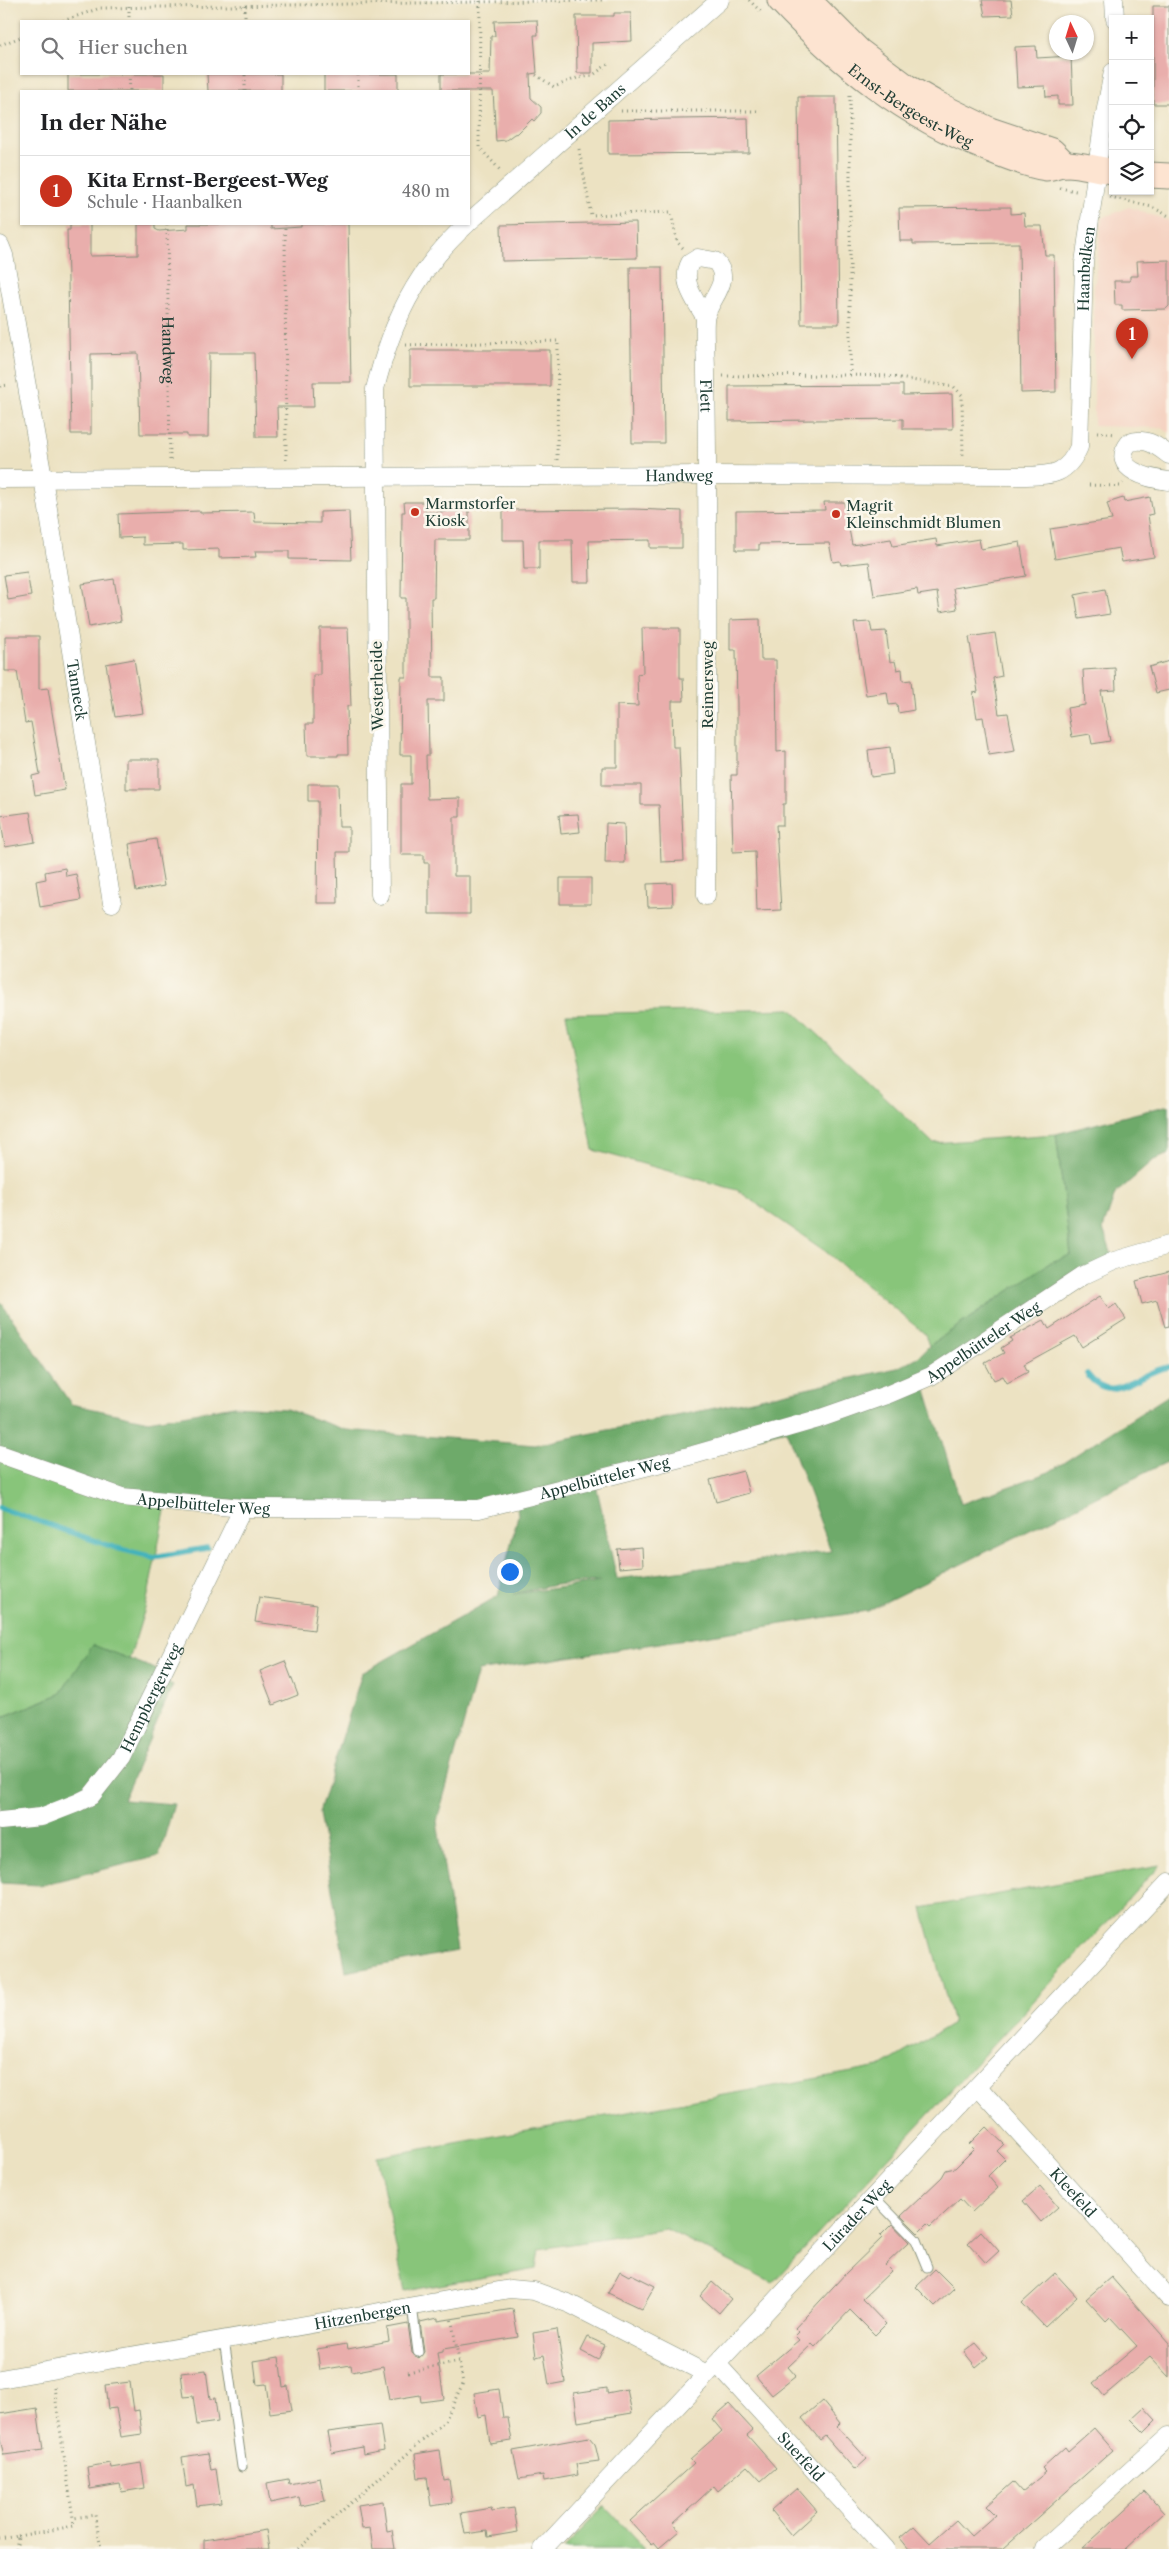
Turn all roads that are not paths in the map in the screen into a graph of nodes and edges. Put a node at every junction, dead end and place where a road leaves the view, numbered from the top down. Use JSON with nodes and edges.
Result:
{"nodes":[{"id":1,"x":720,"y":0,"type":"edge"},
{"id":2,"x":780,"y":0,"type":"edge"},
{"id":3,"x":808,"y":0,"type":"edge"},
{"id":4,"x":1114,"y":0,"type":"edge"},
{"id":5,"x":1114,"y":15,"type":"edge"},
{"id":6,"x":1110,"y":105,"type":"edge"},
{"id":7,"x":1065,"y":164,"type":"junction"},
{"id":8,"x":1105,"y":170,"type":"edge"},
{"id":9,"x":1154,"y":175,"type":"edge"},
{"id":10,"x":1169,"y":176,"type":"edge"},
{"id":11,"x":470,"y":221,"type":"edge"},
{"id":12,"x":466,"y":225,"type":"edge"},
{"id":13,"x":0,"y":245,"type":"edge"},
{"id":14,"x":705,"y":317,"type":"junction"},
{"id":15,"x":1169,"y":455,"type":"edge"},
{"id":16,"x":1069,"y":465,"type":"joint"},
{"id":17,"x":708,"y":474,"type":"junction"},
{"id":18,"x":375,"y":477,"type":"junction"},
{"id":19,"x":43,"y":478,"type":"junction"},
{"id":20,"x":0,"y":479,"type":"edge"},
{"id":21,"x":1169,"y":481,"type":"edge"},
{"id":22,"x":380,"y":895,"type":"dead end"},
{"id":23,"x":706,"y":896,"type":"dead end"},
{"id":24,"x":112,"y":904,"type":"dead end"},
{"id":25,"x":1169,"y":1245,"type":"edge"},
{"id":26,"x":0,"y":1454,"type":"edge"},
{"id":27,"x":243,"y":1508,"type":"junction"},
{"id":28,"x":0,"y":1821,"type":"edge"},
{"id":29,"x":1169,"y":1882,"type":"edge"},
{"id":30,"x":978,"y":2087,"type":"junction"},
{"id":31,"x":874,"y":2197,"type":"junction"},
{"id":32,"x":927,"y":2267,"type":"dead end"},
{"id":33,"x":1169,"y":2298,"type":"edge"},
{"id":34,"x":412,"y":2306,"type":"junction"},
{"id":35,"x":224,"y":2339,"type":"junction"},
{"id":36,"x":418,"y":2352,"type":"dead end"},
{"id":37,"x":712,"y":2369,"type":"junction"},
{"id":38,"x":0,"y":2379,"type":"edge"},
{"id":39,"x":1169,"y":2436,"type":"edge"},
{"id":40,"x":242,"y":2467,"type":"dead end"},
{"id":41,"x":1047,"y":2548,"type":"edge"},
{"id":42,"x":544,"y":2549,"type":"edge"},
{"id":43,"x":886,"y":2549,"type":"edge"}],
"edges":[{"from":1,"to":11,"type":"street","name":"In de Bans"},
{"from":2,"to":7,"type":"street","name":"Ernst-Bergeest-Weg"},
{"from":3,"to":7,"type":"street","name":"Ernst-Bergeest-Weg"},
{"from":4,"to":5,"type":"street"},
{"from":6,"to":8,"type":"street","name":"Haanbalken"},
{"from":7,"to":8,"type":"street","name":"Ernst-Bergeest-Weg"},
{"from":8,"to":16,"type":"street","name":"Haanbalken"},
{"from":9,"to":10,"type":"street"},
{"from":12,"to":18,"type":"street","name":"In de Bans"},
{"from":13,"to":19,"type":"street","name":"Tanneck"},
{"from":14,"to":14,"type":"street","name":"Flett"},
{"from":14,"to":17,"type":"street","name":"Flett"},
{"from":15,"to":21,"type":"street"},
{"from":16,"to":17,"type":"street","name":"Handweg"},
{"from":17,"to":18,"type":"street","name":"Handweg"},
{"from":17,"to":23,"type":"street","name":"Reimersweg"},
{"from":18,"to":19,"type":"street","name":"Handweg"},
{"from":18,"to":22,"type":"street","name":"Westerheide"},
{"from":19,"to":20,"type":"street","name":"Handweg"},
{"from":19,"to":24,"type":"street","name":"Tanneck"},
{"from":25,"to":27,"type":"street","name":"Appelbütteler Weg"},
{"from":26,"to":27,"type":"street","name":"Appelbütteler Weg"},
{"from":27,"to":28,"type":"street","name":"Hempbergerweg"},
{"from":29,"to":30,"type":"street","name":"Lürader Weg"},
{"from":30,"to":31,"type":"street","name":"Lürader Weg"},
{"from":30,"to":33,"type":"street","name":"Kleefeld"},
{"from":31,"to":32,"type":"lane"},
{"from":31,"to":37,"type":"street","name":"Lürader Weg"},
{"from":34,"to":35,"type":"street","name":"Hitzenbergen"},
{"from":34,"to":36,"type":"lane"},
{"from":34,"to":37,"type":"street","name":"Hitzenbergen"},
{"from":35,"to":38,"type":"street","name":"Hitzenbergen"},
{"from":35,"to":40,"type":"lane"},
{"from":37,"to":42,"type":"street","name":"Lürader Weg"},
{"from":37,"to":43,"type":"street","name":"Suerfeld"},
{"from":39,"to":41,"type":"street"}]}
